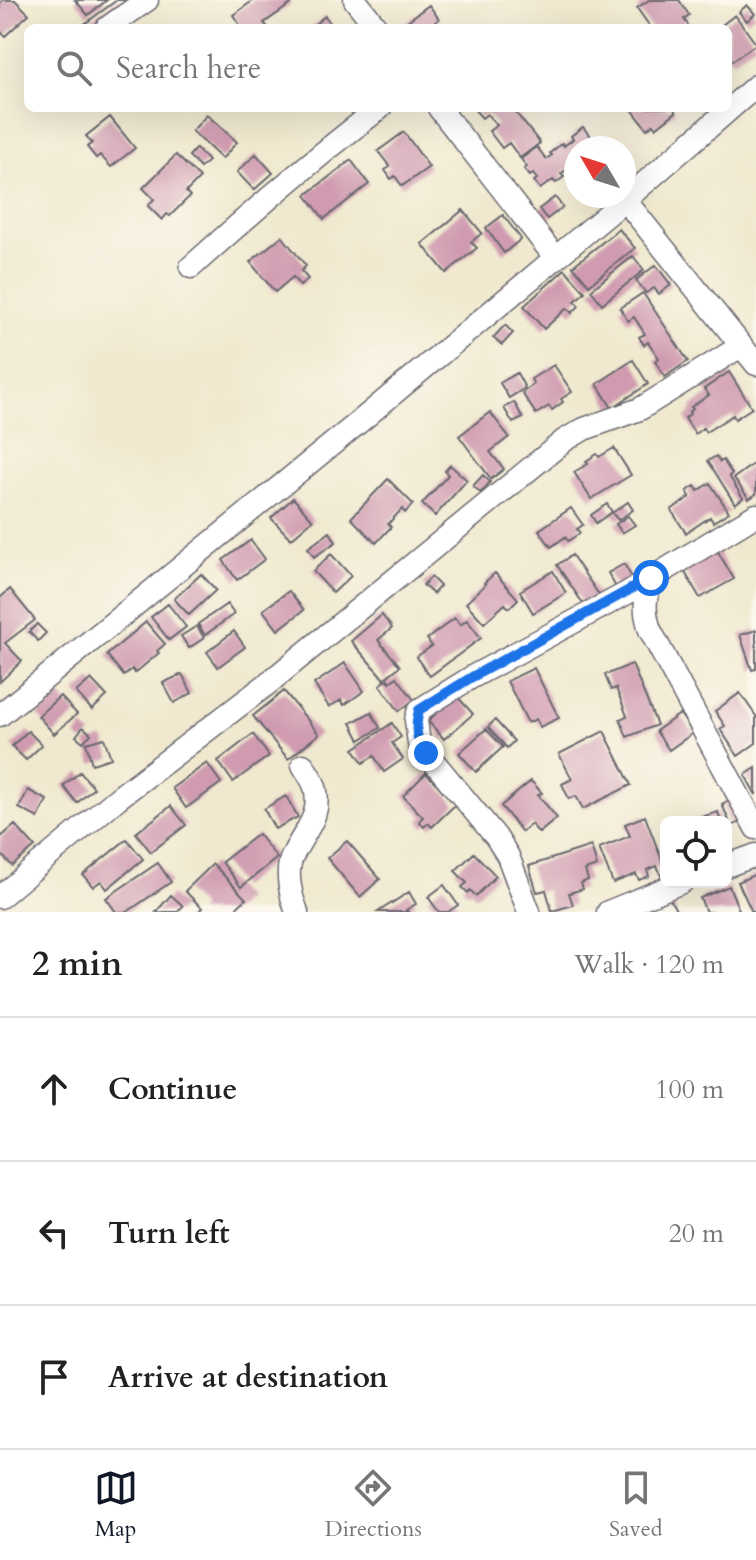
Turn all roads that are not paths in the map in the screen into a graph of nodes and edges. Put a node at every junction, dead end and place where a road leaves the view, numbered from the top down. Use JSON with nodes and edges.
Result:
{"nodes":[{"id":1,"x":147,"y":0,"type":"edge"},
{"id":2,"x":355,"y":0,"type":"edge"},
{"id":3,"x":113,"y":24,"type":"edge"},
{"id":4,"x":374,"y":24,"type":"edge"},
{"id":5,"x":756,"y":86,"type":"edge"},
{"id":6,"x":732,"y":107,"type":"edge"},
{"id":7,"x":375,"y":112,"type":"edge"},
{"id":8,"x":442,"y":112,"type":"edge"},
{"id":9,"x":726,"y":112,"type":"edge"},
{"id":10,"x":636,"y":190,"type":"edge"},
{"id":11,"x":615,"y":208,"type":"edge"},
{"id":12,"x":631,"y":208,"type":"edge"},
{"id":13,"x":555,"y":257,"type":"junction"},
{"id":14,"x":191,"y":267,"type":"dead end"},
{"id":15,"x":741,"y":346,"type":"junction"},
{"id":16,"x":756,"y":364,"type":"edge"},
{"id":17,"x":756,"y":515,"type":"edge"},
{"id":18,"x":651,"y":578,"type":"junction"},
{"id":19,"x":0,"y":715,"type":"edge"},
{"id":20,"x":303,"y":765,"type":"dead end"},
{"id":21,"x":756,"y":828,"type":"edge"},
{"id":22,"x":756,"y":855,"type":"edge"},
{"id":23,"x":732,"y":864,"type":"edge"},
{"id":24,"x":667,"y":888,"type":"edge"},
{"id":25,"x":0,"y":897,"type":"edge"},
{"id":26,"x":297,"y":912,"type":"edge"},
{"id":27,"x":529,"y":912,"type":"edge"},
{"id":28,"x":608,"y":912,"type":"edge"}],
"edges":[{"from":1,"to":3,"type":"street"},
{"from":2,"to":4,"type":"street"},
{"from":5,"to":6,"type":"street"},
{"from":7,"to":14,"type":"street"},
{"from":8,"to":13,"type":"street"},
{"from":9,"to":10,"type":"street"},
{"from":11,"to":13,"type":"street"},
{"from":12,"to":15,"type":"street"},
{"from":13,"to":19,"type":"street"},
{"from":15,"to":16,"type":"street"},
{"from":15,"to":25,"type":"street"},
{"from":17,"to":18,"type":"street"},
{"from":18,"to":21,"type":"street"},
{"from":18,"to":27,"type":"street"},
{"from":20,"to":26,"type":"street"},
{"from":22,"to":23,"type":"street"},
{"from":24,"to":28,"type":"street"}]}
